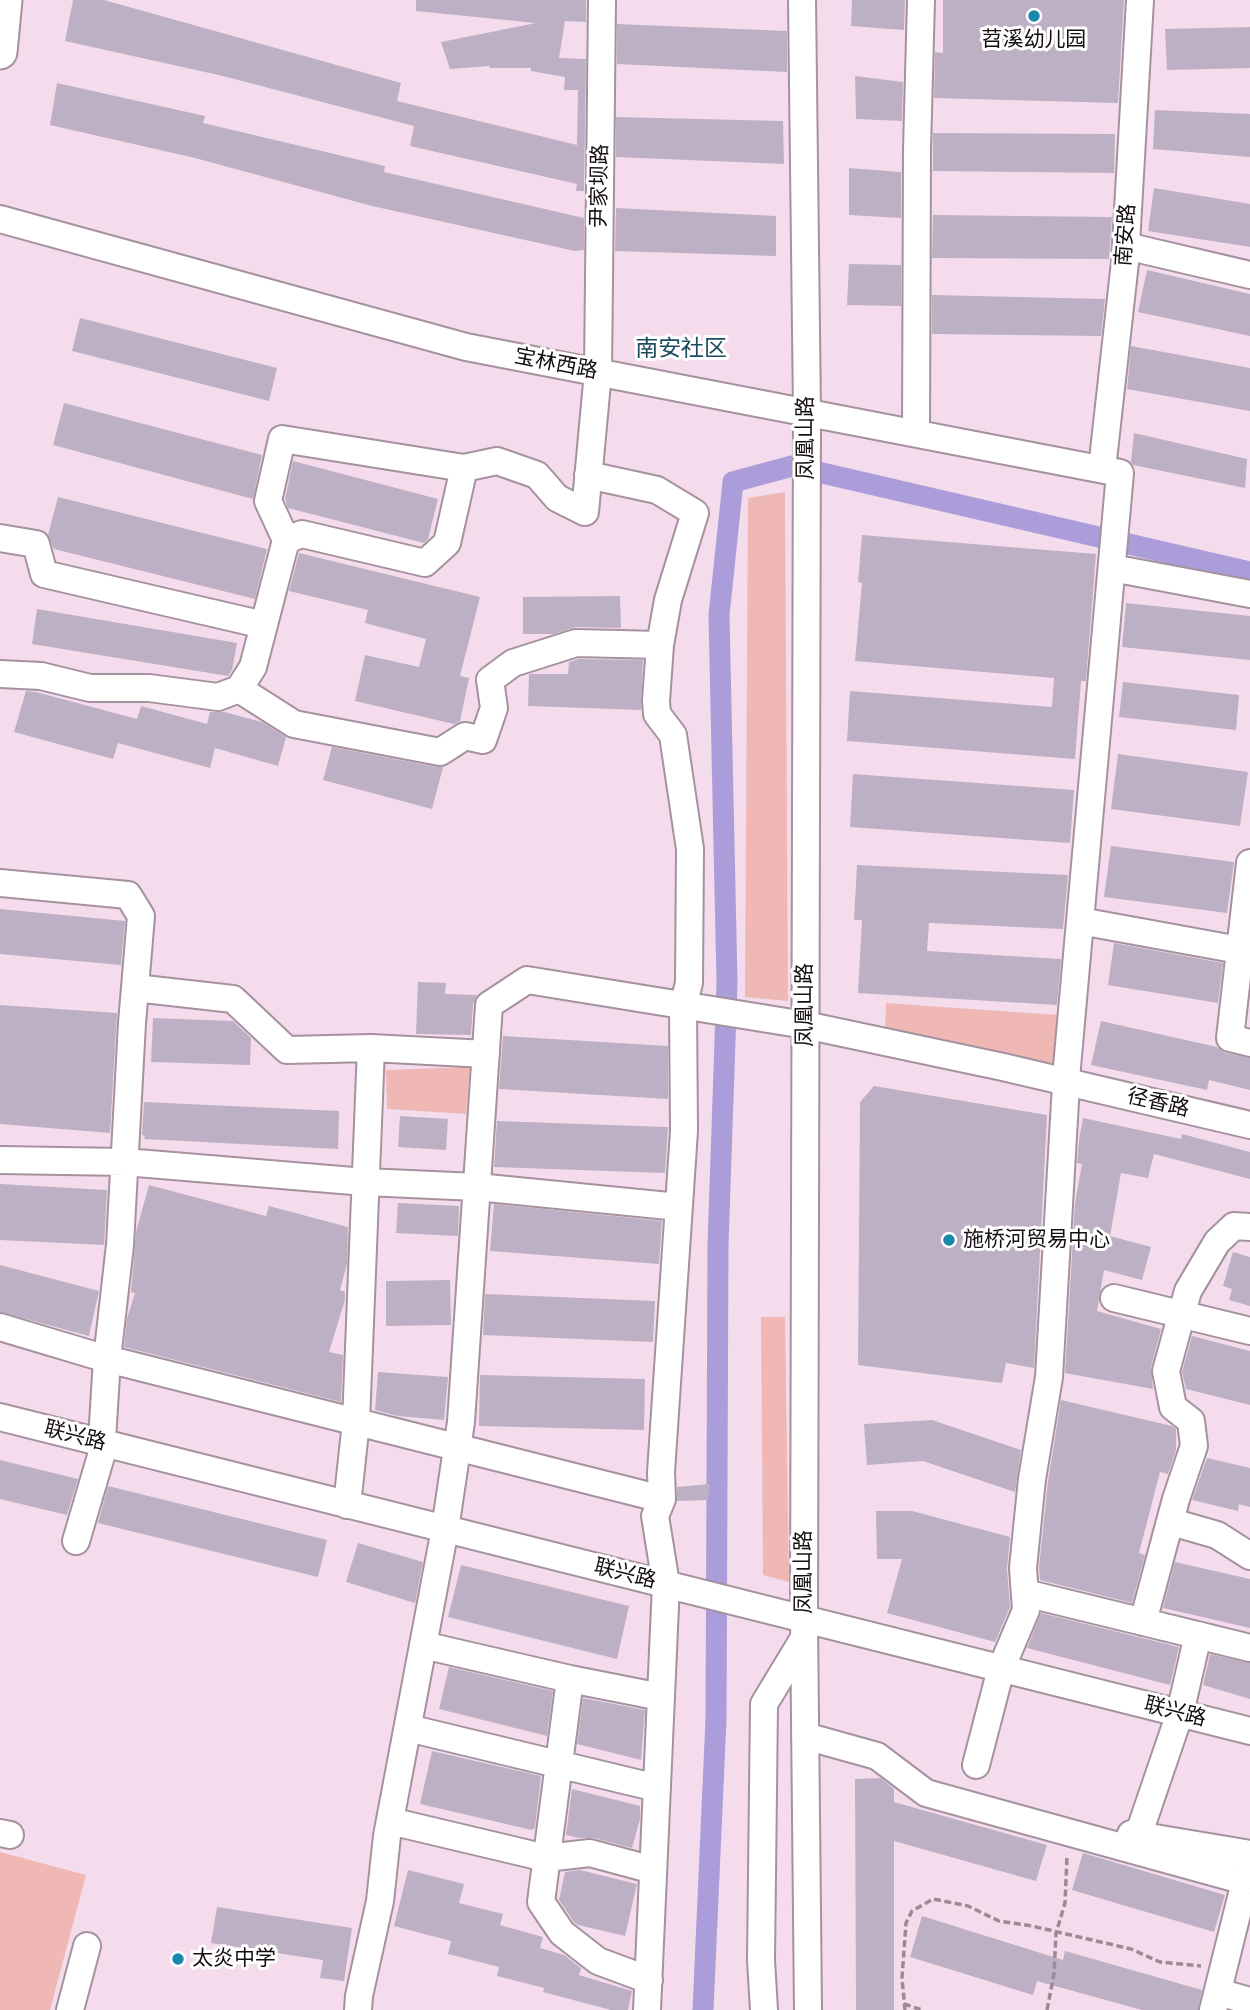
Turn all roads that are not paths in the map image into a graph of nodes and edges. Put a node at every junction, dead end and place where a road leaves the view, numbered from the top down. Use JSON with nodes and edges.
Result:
{"nodes":[{"id":1,"x":5,"y":0,"type":"edge"},
{"id":2,"x":602,"y":0,"type":"edge"},
{"id":3,"x":802,"y":0,"type":"edge"},
{"id":4,"x":921,"y":0,"type":"edge"},
{"id":5,"x":1140,"y":0,"type":"edge"},
{"id":6,"x":0,"y":52,"type":"edge"},
{"id":7,"x":0,"y":219,"type":"edge"},
{"id":8,"x":1126,"y":246,"type":"junction"},
{"id":9,"x":1250,"y":275,"type":"edge"},
{"id":10,"x":598,"y":372,"type":"junction"},
{"id":11,"x":807,"y":412,"type":"junction"},
{"id":12,"x":916,"y":433,"type":"junction"},
{"id":13,"x":464,"y":468,"type":"junction"},
{"id":14,"x":1111,"y":471,"type":"junction"},
{"id":15,"x":589,"y":475,"type":"junction"},
{"id":16,"x":0,"y":538,"type":"edge"},
{"id":17,"x":286,"y":540,"type":"junction"},
{"id":18,"x":1112,"y":563,"type":"junction"},
{"id":19,"x":1250,"y":594,"type":"edge"},
{"id":20,"x":264,"y":625,"type":"junction"},
{"id":21,"x":660,"y":645,"type":"junction"},
{"id":22,"x":0,"y":674,"type":"edge"},
{"id":23,"x":239,"y":689,"type":"junction"},
{"id":24,"x":1250,"y":863,"type":"edge"},
{"id":25,"x":0,"y":883,"type":"edge"},
{"id":26,"x":1080,"y":922,"type":"junction"},
{"id":27,"x":1245,"y":952,"type":"edge"},
{"id":28,"x":135,"y":988,"type":"junction"},
{"id":29,"x":692,"y":1007,"type":"junction"},
{"id":30,"x":805,"y":1025,"type":"junction"},
{"id":31,"x":1250,"y":1043,"type":"edge"},
{"id":32,"x":371,"y":1048,"type":"junction"},
{"id":33,"x":485,"y":1054,"type":"junction"},
{"id":34,"x":1066,"y":1081,"type":"junction"},
{"id":35,"x":1250,"y":1125,"type":"edge"},
{"id":36,"x":0,"y":1160,"type":"edge"},
{"id":37,"x":125,"y":1162,"type":"junction"},
{"id":38,"x":365,"y":1182,"type":"junction"},
{"id":39,"x":477,"y":1187,"type":"junction"},
{"id":40,"x":679,"y":1207,"type":"junction"},
{"id":41,"x":1250,"y":1227,"type":"edge"},
{"id":42,"x":1114,"y":1298,"type":"dead end"},
{"id":43,"x":1182,"y":1313,"type":"junction"},
{"id":44,"x":0,"y":1327,"type":"edge"},
{"id":45,"x":1250,"y":1331,"type":"edge"},
{"id":46,"x":107,"y":1359,"type":"junction"},
{"id":47,"x":0,"y":1417,"type":"edge"},
{"id":48,"x":356,"y":1422,"type":"junction"},
{"id":49,"x":100,"y":1443,"type":"junction"},
{"id":50,"x":457,"y":1447,"type":"junction"},
{"id":51,"x":662,"y":1499,"type":"junction"},
{"id":52,"x":347,"y":1505,"type":"junction"},
{"id":53,"x":1171,"y":1519,"type":"junction"},
{"id":54,"x":445,"y":1529,"type":"junction"},
{"id":55,"x":76,"y":1541,"type":"dead end"},
{"id":56,"x":1250,"y":1556,"type":"edge"},
{"id":57,"x":670,"y":1585,"type":"junction"},
{"id":58,"x":1025,"y":1593,"type":"junction"},
{"id":59,"x":1143,"y":1622,"type":"junction"},
{"id":60,"x":804,"y":1629,"type":"junction"},
{"id":61,"x":1198,"y":1635,"type":"junction"},
{"id":62,"x":423,"y":1645,"type":"junction"},
{"id":63,"x":1250,"y":1648,"type":"edge"},
{"id":64,"x":1001,"y":1669,"type":"junction"},
{"id":65,"x":570,"y":1679,"type":"junction"},
{"id":66,"x":661,"y":1697,"type":"junction"},
{"id":67,"x":1180,"y":1713,"type":"junction"},
{"id":68,"x":408,"y":1728,"type":"junction"},
{"id":69,"x":1250,"y":1731,"type":"edge"},
{"id":70,"x":805,"y":1736,"type":"junction"},
{"id":71,"x":559,"y":1765,"type":"junction"},
{"id":72,"x":976,"y":1765,"type":"dead end"},
{"id":73,"x":934,"y":1778,"type":"dead end"},
{"id":74,"x":657,"y":1788,"type":"junction"},
{"id":75,"x":390,"y":1821,"type":"junction"},
{"id":76,"x":1138,"y":1836,"type":"junction"},
{"id":77,"x":1250,"y":1854,"type":"edge"},
{"id":78,"x":547,"y":1858,"type":"junction"},
{"id":79,"x":653,"y":1870,"type":"junction"},
{"id":80,"x":1248,"y":1872,"type":"edge"},
{"id":81,"x":1243,"y":1924,"type":"edge"},
{"id":82,"x":87,"y":1946,"type":"dead end"},
{"id":83,"x":649,"y":1980,"type":"junction"},
{"id":84,"x":1218,"y":1992,"type":"edge"},
{"id":85,"x":1250,"y":2001,"type":"edge"},
{"id":86,"x":69,"y":2010,"type":"edge"},
{"id":87,"x":358,"y":2010,"type":"edge"},
{"id":88,"x":647,"y":2010,"type":"edge"},
{"id":89,"x":764,"y":2010,"type":"edge"},
{"id":90,"x":808,"y":2010,"type":"edge"}],
"edges":[{"from":1,"to":6,"type":"main road"},
{"from":2,"to":10,"type":"street","name":"尹家坝路"},
{"from":3,"to":11,"type":"street","name":"凤凰山路"},
{"from":4,"to":12,"type":"street"},
{"from":5,"to":8,"type":"street","name":"南安路"},
{"from":7,"to":10,"type":"street","name":"宝林西路"},
{"from":8,"to":9,"type":"street"},
{"from":8,"to":14,"type":"street","name":"南安路"},
{"from":10,"to":11,"type":"street","name":"宝林西路"},
{"from":10,"to":15,"type":"street","name":"尹家坝路"},
{"from":11,"to":12,"type":"street","name":"宝林西路"},
{"from":11,"to":30,"type":"street","name":"凤凰山路"},
{"from":12,"to":14,"type":"street","name":"宝林西路"},
{"from":13,"to":15,"type":"street","name":"尹家坝路"},
{"from":13,"to":17,"type":"street"},
{"from":13,"to":17,"type":"street"},
{"from":14,"to":18,"type":"street","name":"南安路"},
{"from":15,"to":21,"type":"street"},
{"from":16,"to":20,"type":"street"},
{"from":17,"to":20,"type":"street"},
{"from":18,"to":19,"type":"street"},
{"from":18,"to":26,"type":"street","name":"南安路"},
{"from":20,"to":23,"type":"street"},
{"from":21,"to":23,"type":"street"},
{"from":21,"to":29,"type":"street"},
{"from":22,"to":23,"type":"street"},
{"from":24,"to":27,"type":"street"},
{"from":25,"to":28,"type":"street"},
{"from":26,"to":27,"type":"street"},
{"from":26,"to":34,"type":"street","name":"南安路"},
{"from":27,"to":31,"type":"street"},
{"from":28,"to":32,"type":"street"},
{"from":28,"to":37,"type":"street"},
{"from":29,"to":30,"type":"street","name":"径香路"},
{"from":29,"to":33,"type":"street","name":"径香路"},
{"from":29,"to":40,"type":"street"},
{"from":30,"to":34,"type":"street","name":"径香路"},
{"from":30,"to":60,"type":"street","name":"凤凰山路"},
{"from":32,"to":33,"type":"street"},
{"from":32,"to":38,"type":"street"},
{"from":33,"to":39,"type":"street"},
{"from":34,"to":35,"type":"street","name":"径香路"},
{"from":34,"to":58,"type":"street","name":"南安路"},
{"from":36,"to":37,"type":"street"},
{"from":37,"to":38,"type":"street"},
{"from":37,"to":46,"type":"street"},
{"from":38,"to":39,"type":"street"},
{"from":38,"to":48,"type":"street"},
{"from":39,"to":40,"type":"street"},
{"from":39,"to":50,"type":"street"},
{"from":40,"to":51,"type":"street"},
{"from":41,"to":43,"type":"street"},
{"from":42,"to":43,"type":"street"},
{"from":43,"to":45,"type":"street"},
{"from":43,"to":53,"type":"street"},
{"from":44,"to":46,"type":"street"},
{"from":46,"to":48,"type":"street"},
{"from":46,"to":49,"type":"street"},
{"from":47,"to":49,"type":"street","name":"联兴路"},
{"from":48,"to":50,"type":"street"},
{"from":48,"to":52,"type":"street"},
{"from":49,"to":52,"type":"street","name":"联兴路"},
{"from":49,"to":55,"type":"street"},
{"from":50,"to":51,"type":"street"},
{"from":50,"to":54,"type":"street"},
{"from":51,"to":57,"type":"street"},
{"from":52,"to":54,"type":"street","name":"联兴路"},
{"from":53,"to":56,"type":"street"},
{"from":53,"to":59,"type":"street"},
{"from":54,"to":57,"type":"street","name":"联兴路"},
{"from":54,"to":62,"type":"street"},
{"from":57,"to":60,"type":"street","name":"联兴路"},
{"from":57,"to":66,"type":"street"},
{"from":58,"to":59,"type":"street"},
{"from":58,"to":64,"type":"street","name":"南安路"},
{"from":59,"to":61,"type":"street"},
{"from":60,"to":64,"type":"street","name":"联兴路"},
{"from":60,"to":70,"type":"street","name":"凤凰山路"},
{"from":60,"to":89,"type":"street"},
{"from":61,"to":63,"type":"street"},
{"from":61,"to":67,"type":"street"},
{"from":62,"to":65,"type":"street"},
{"from":62,"to":68,"type":"street"},
{"from":64,"to":67,"type":"street","name":"联兴路"},
{"from":64,"to":72,"type":"street","name":"南安路"},
{"from":65,"to":66,"type":"street"},
{"from":65,"to":71,"type":"street"},
{"from":66,"to":74,"type":"street"},
{"from":67,"to":69,"type":"street","name":"联兴路"},
{"from":67,"to":76,"type":"street"},
{"from":68,"to":71,"type":"street"},
{"from":68,"to":75,"type":"street"},
{"from":70,"to":80,"type":"street"},
{"from":70,"to":90,"type":"street","name":"凤凰山路"},
{"from":71,"to":74,"type":"street"},
{"from":71,"to":78,"type":"street"},
{"from":73,"to":76,"type":"street"},
{"from":74,"to":79,"type":"street"},
{"from":75,"to":78,"type":"street"},
{"from":75,"to":87,"type":"street"},
{"from":76,"to":77,"type":"street"},
{"from":78,"to":79,"type":"street"},
{"from":78,"to":83,"type":"street"},
{"from":79,"to":83,"type":"street"},
{"from":80,"to":81,"type":"street"},
{"from":81,"to":84,"type":"street"},
{"from":82,"to":86,"type":"street"},
{"from":83,"to":88,"type":"street"},
{"from":84,"to":85,"type":"street"}]}
